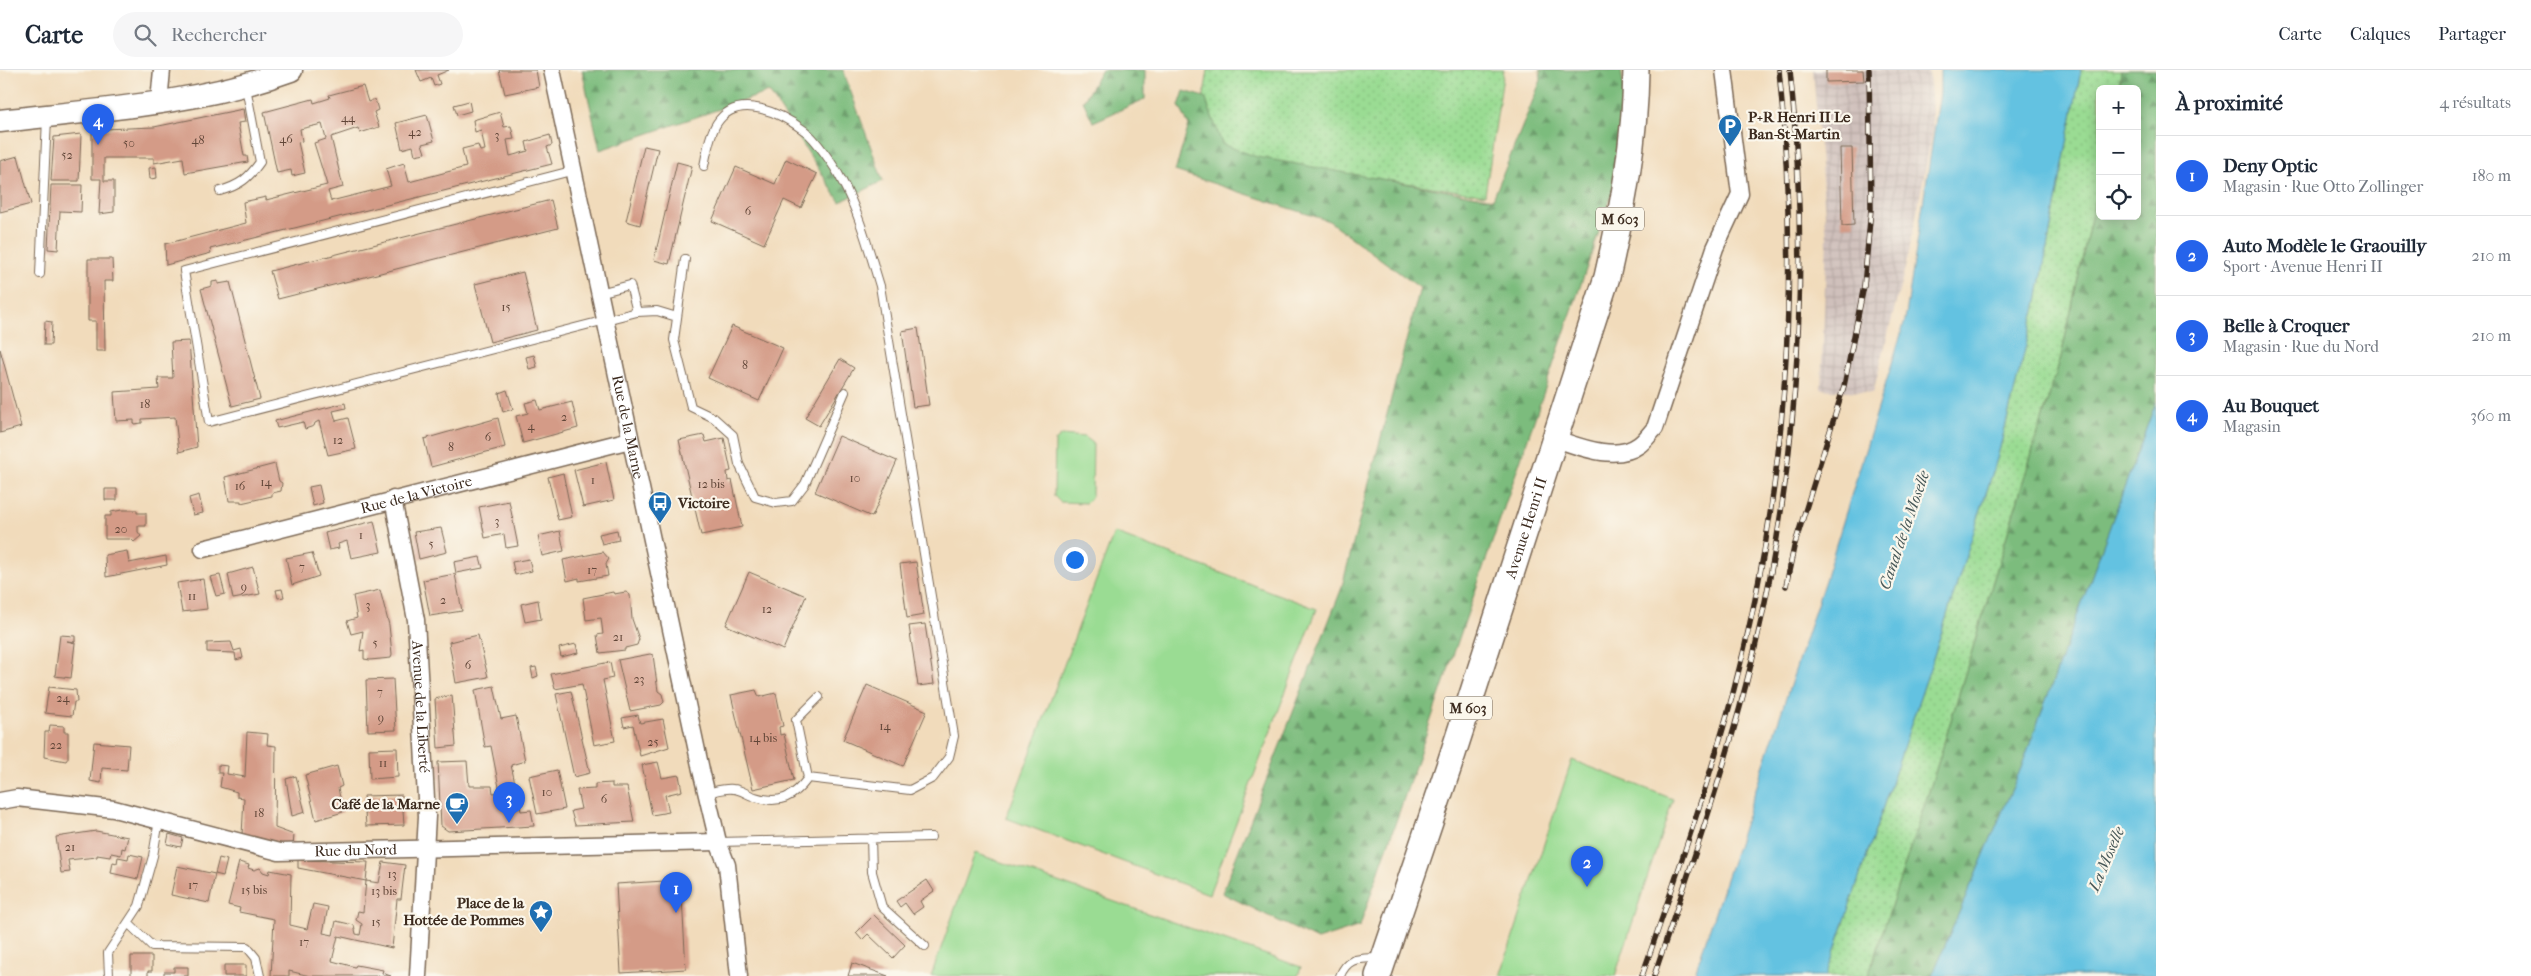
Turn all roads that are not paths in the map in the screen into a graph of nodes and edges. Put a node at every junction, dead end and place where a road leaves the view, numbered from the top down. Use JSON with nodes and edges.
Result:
{"nodes":[{"id":1,"x":162,"y":70,"type":"edge"},
{"id":2,"x":290,"y":70,"type":"edge"},
{"id":3,"x":552,"y":70,"type":"edge"},
{"id":4,"x":1636,"y":70,"type":"edge"},
{"id":5,"x":1724,"y":70,"type":"edge"},
{"id":6,"x":245,"y":85,"type":"junction"},
{"id":7,"x":159,"y":102,"type":"junction"},
{"id":8,"x":47,"y":116,"type":"junction"},
{"id":9,"x":0,"y":121,"type":"edge"},
{"id":10,"x":704,"y":166,"type":"dead end"},
{"id":11,"x":575,"y":170,"type":"junction"},
{"id":12,"x":220,"y":191,"type":"dead end"},
{"id":13,"x":684,"y":260,"type":"dead end"},
{"id":14,"x":40,"y":274,"type":"dead end"},
{"id":15,"x":599,"y":293,"type":"junction"},
{"id":16,"x":638,"y":312,"type":"junction"},
{"id":17,"x":676,"y":316,"type":"junction"},
{"id":18,"x":605,"y":320,"type":"junction"},
{"id":19,"x":845,"y":392,"type":"dead end"},
{"id":20,"x":1556,"y":439,"type":"junction"},
{"id":21,"x":630,"y":440,"type":"junction"},
{"id":22,"x":393,"y":499,"type":"junction"},
{"id":23,"x":203,"y":549,"type":"dead end"},
{"id":24,"x":819,"y":697,"type":"dead end"},
{"id":25,"x":808,"y":778,"type":"junction"},
{"id":26,"x":707,"y":793,"type":"junction"},
{"id":27,"x":0,"y":801,"type":"edge"},
{"id":28,"x":159,"y":820,"type":"junction"},
{"id":29,"x":931,"y":837,"type":"dead end"},
{"id":30,"x":871,"y":838,"type":"junction"},
{"id":31,"x":718,"y":842,"type":"junction"},
{"id":32,"x":425,"y":850,"type":"junction"},
{"id":33,"x":128,"y":923,"type":"junction"},
{"id":34,"x":925,"y":946,"type":"dead end"},
{"id":35,"x":1381,"y":967,"type":"edge"},
{"id":36,"x":109,"y":976,"type":"edge"},
{"id":37,"x":260,"y":976,"type":"edge"},
{"id":38,"x":418,"y":976,"type":"edge"},
{"id":39,"x":739,"y":976,"type":"edge"},
{"id":40,"x":1340,"y":976,"type":"edge"}],
"edges":[{"from":1,"to":7,"type":"street"},
{"from":2,"to":6,"type":"street"},
{"from":3,"to":11,"type":"street","name":"Rue de la Marne"},
{"from":4,"to":20,"type":"main road","name":"Avenue Henri II","number":"M 603"},
{"from":5,"to":20,"type":"street"},
{"from":6,"to":7,"type":"street"},
{"from":6,"to":12,"type":"lane"},
{"from":7,"to":8,"type":"street"},
{"from":8,"to":9,"type":"street"},
{"from":8,"to":14,"type":"lane"},
{"from":10,"to":25,"type":"lane"},
{"from":11,"to":15,"type":"street","name":"Rue de la Marne"},
{"from":11,"to":18,"type":"lane"},
{"from":13,"to":17,"type":"lane"},
{"from":15,"to":16,"type":"lane"},
{"from":15,"to":18,"type":"street","name":"Rue de la Marne"},
{"from":16,"to":17,"type":"lane"},
{"from":16,"to":18,"type":"lane"},
{"from":17,"to":19,"type":"lane"},
{"from":18,"to":21,"type":"street","name":"Rue de la Marne"},
{"from":20,"to":35,"type":"main road","name":"Avenue Henri II","number":"M 603"},
{"from":21,"to":22,"type":"street","name":"Rue de la Victoire"},
{"from":21,"to":26,"type":"street","name":"Rue de la Marne"},
{"from":22,"to":23,"type":"street","name":"Rue de la Victoire"},
{"from":22,"to":32,"type":"street","name":"Avenue de la Liberté"},
{"from":24,"to":25,"type":"lane"},
{"from":25,"to":26,"type":"lane"},
{"from":26,"to":31,"type":"street","name":"Rue de la Marne"},
{"from":27,"to":28,"type":"street","name":"Rue du Nord"},
{"from":28,"to":32,"type":"street","name":"Rue du Nord"},
{"from":28,"to":33,"type":"lane"},
{"from":29,"to":30,"type":"lane"},
{"from":30,"to":31,"type":"lane"},
{"from":30,"to":34,"type":"lane"},
{"from":31,"to":32,"type":"street","name":"Rue du Nord"},
{"from":31,"to":39,"type":"street","name":"Rue de la Marne"},
{"from":32,"to":38,"type":"street","name":"Avenue de la Liberté"},
{"from":33,"to":36,"type":"lane"},
{"from":33,"to":37,"type":"lane"},
{"from":35,"to":40,"type":"lane"}]}
